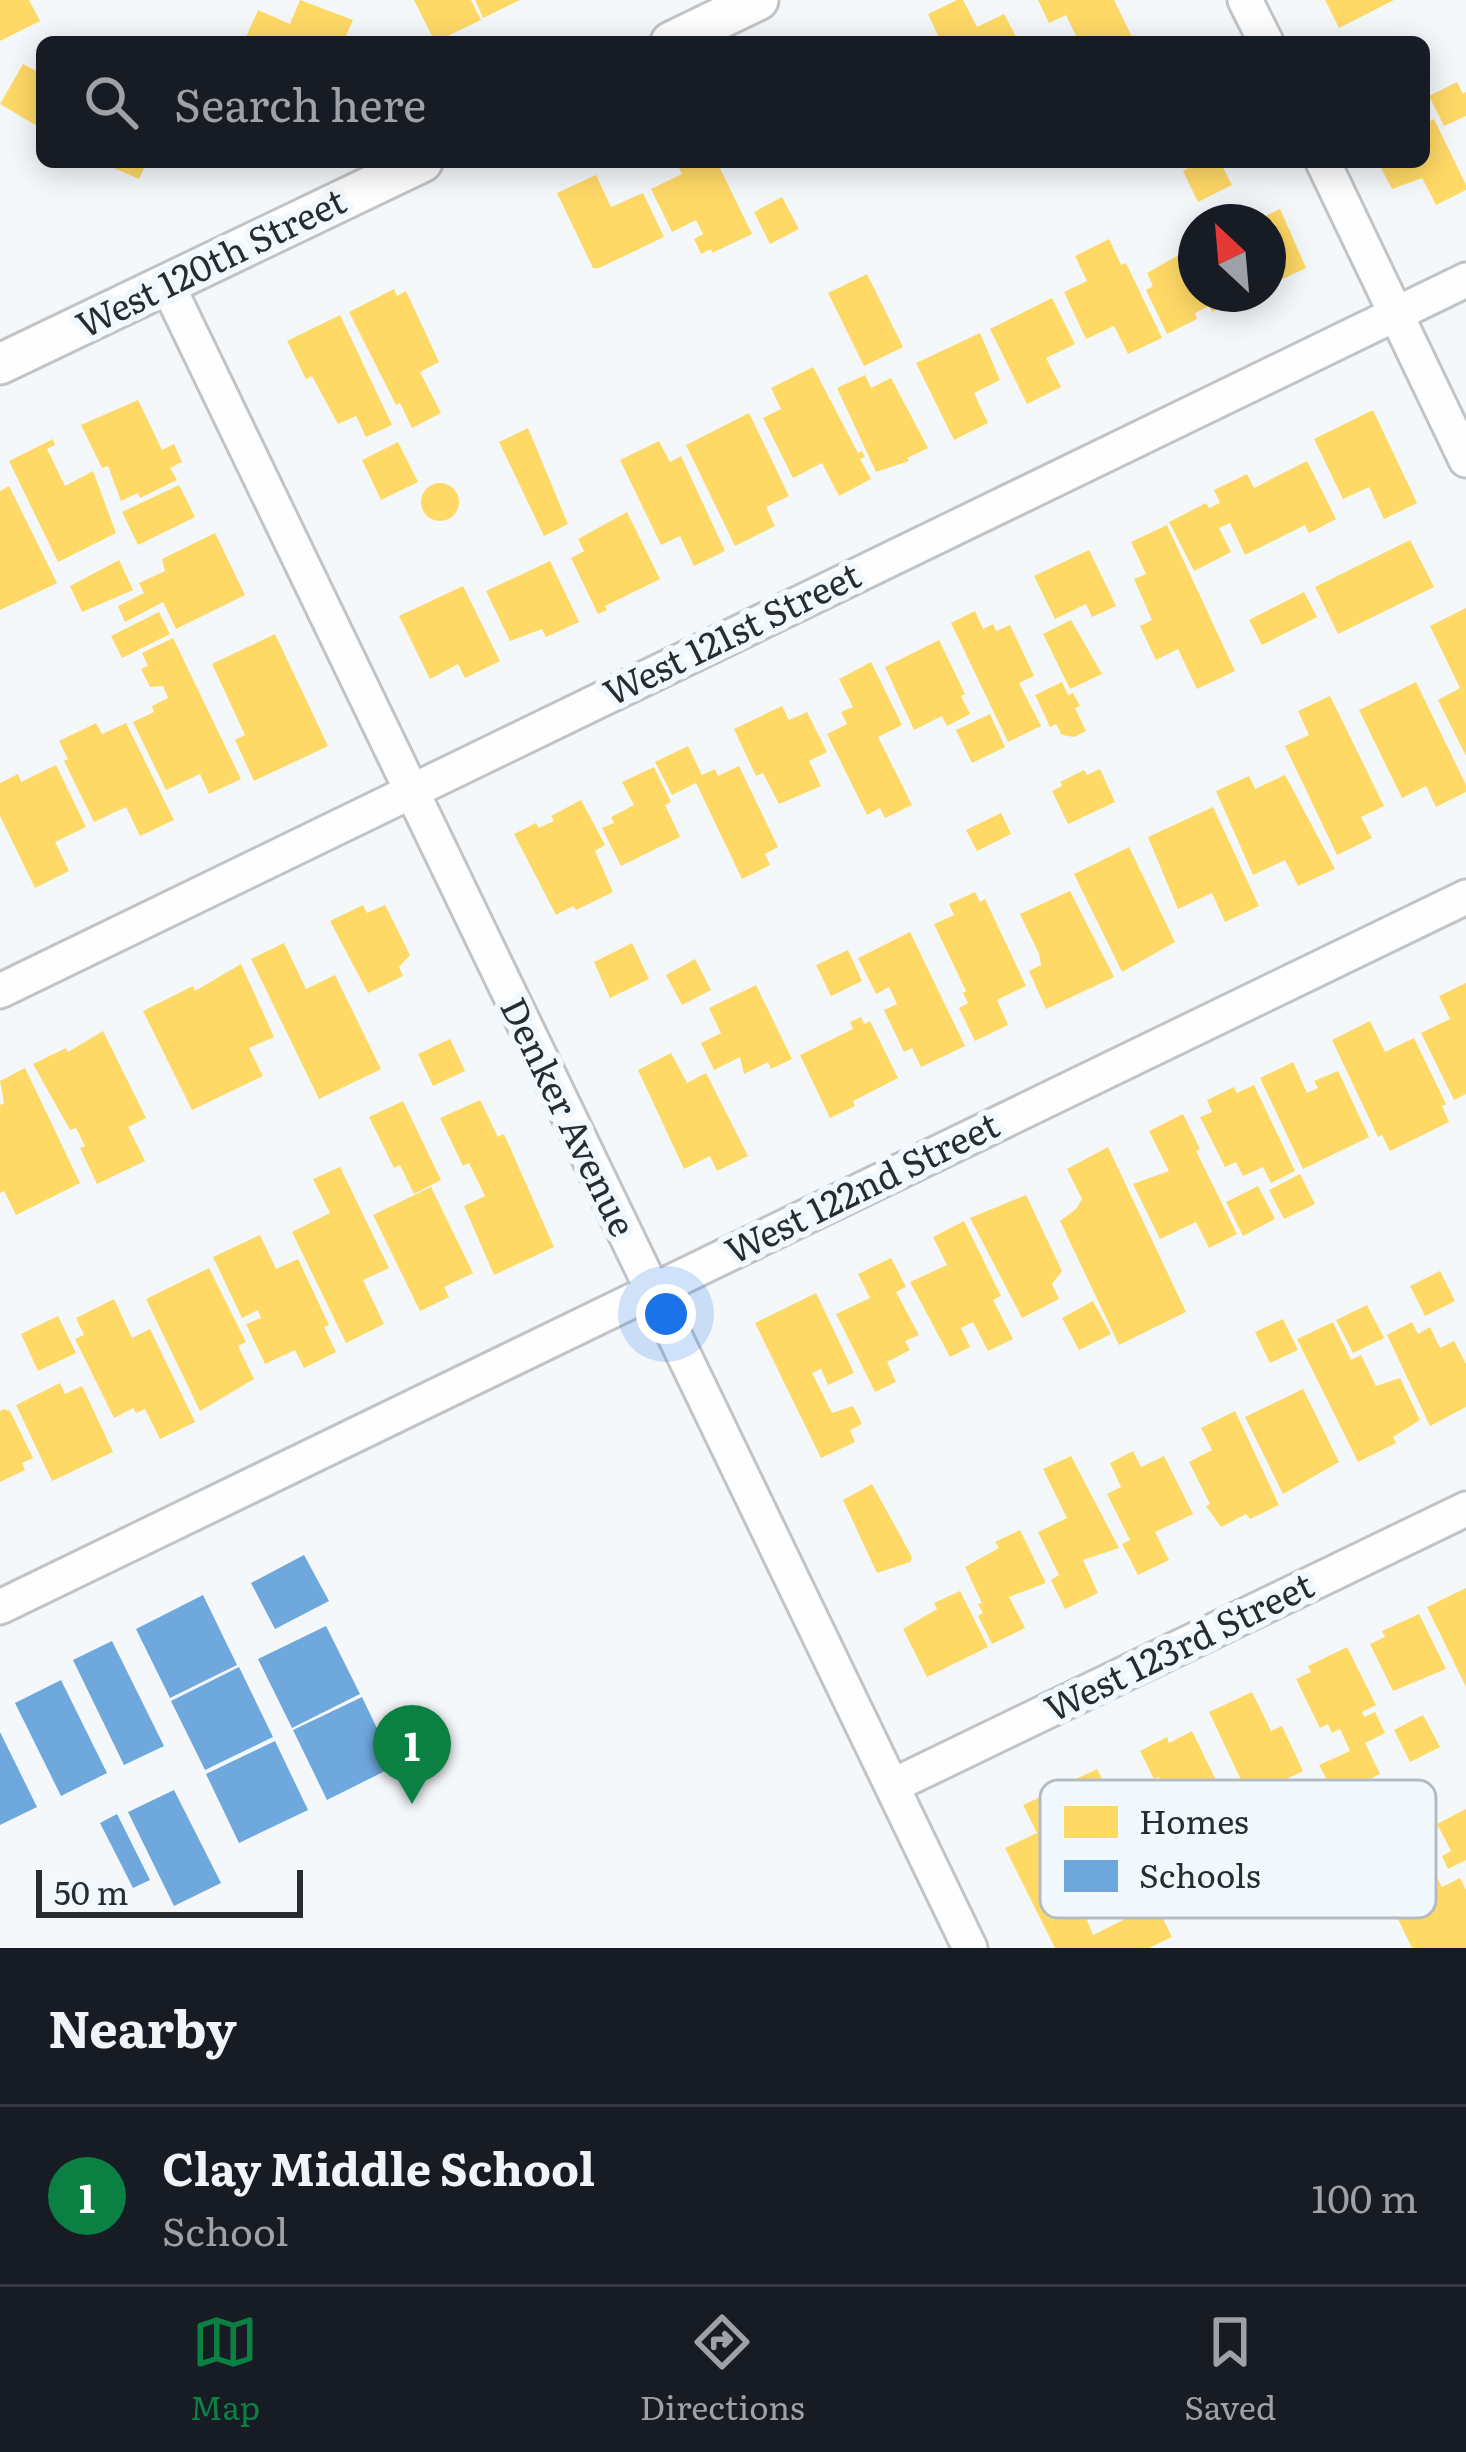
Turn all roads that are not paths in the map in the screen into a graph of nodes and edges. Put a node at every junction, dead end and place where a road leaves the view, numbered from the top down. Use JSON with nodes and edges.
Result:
{"nodes":[{"id":1,"x":758,"y":0,"type":"edge"},
{"id":2,"x":1245,"y":0,"type":"edge"},
{"id":3,"x":683,"y":36,"type":"edge"},
{"id":4,"x":1263,"y":36,"type":"edge"},
{"id":5,"x":409,"y":168,"type":"edge"},
{"id":6,"x":1326,"y":168,"type":"edge"},
{"id":7,"x":1466,"y":280,"type":"edge"},
{"id":8,"x":167,"y":284,"type":"junction"},
{"id":9,"x":1396,"y":313,"type":"junction"},
{"id":10,"x":0,"y":364,"type":"edge"},
{"id":11,"x":1466,"y":460,"type":"edge"},
{"id":12,"x":409,"y":790,"type":"junction"},
{"id":13,"x":1466,"y":897,"type":"edge"},
{"id":14,"x":0,"y":991,"type":"edge"},
{"id":15,"x":652,"y":1289,"type":"junction"},
{"id":16,"x":1466,"y":1509,"type":"edge"},
{"id":17,"x":0,"y":1606,"type":"edge"},
{"id":18,"x":892,"y":1786,"type":"junction"},
{"id":19,"x":970,"y":1948,"type":"edge"}],
"edges":[{"from":1,"to":3,"type":"street"},
{"from":2,"to":4,"type":"street"},
{"from":5,"to":8,"type":"street","name":"West 120th Street"},
{"from":6,"to":9,"type":"street"},
{"from":7,"to":9,"type":"street","name":"West 121st Street"},
{"from":8,"to":10,"type":"street","name":"West 120th Street"},
{"from":8,"to":12,"type":"street","name":"Denker Avenue"},
{"from":9,"to":11,"type":"street"},
{"from":9,"to":12,"type":"street","name":"West 121st Street"},
{"from":12,"to":14,"type":"street","name":"West 121st Street"},
{"from":12,"to":15,"type":"street","name":"Denker Avenue"},
{"from":13,"to":15,"type":"street","name":"West 122nd Street"},
{"from":15,"to":17,"type":"street","name":"West 122nd Street"},
{"from":15,"to":18,"type":"street","name":"Denker Avenue"},
{"from":16,"to":18,"type":"street","name":"West 123rd Street"},
{"from":18,"to":19,"type":"street","name":"Denker Avenue"}]}
